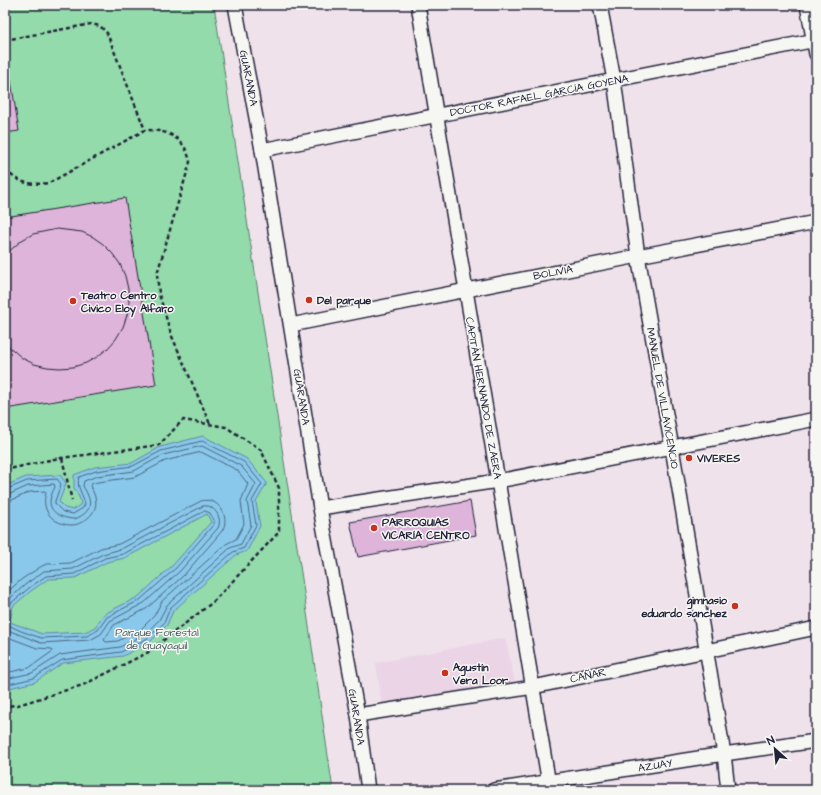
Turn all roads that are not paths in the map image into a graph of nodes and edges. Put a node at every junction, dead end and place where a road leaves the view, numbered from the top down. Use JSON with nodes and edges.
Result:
{"nodes":[{"id":1,"x":235,"y":5,"type":"edge"},
{"id":2,"x":418,"y":5,"type":"edge"},
{"id":3,"x":600,"y":5,"type":"edge"},
{"id":4,"x":807,"y":5,"type":"edge"},
{"id":5,"x":815,"y":40,"type":"edge"},
{"id":6,"x":816,"y":54,"type":"edge"},
{"id":7,"x":614,"y":80,"type":"junction"},
{"id":8,"x":437,"y":115,"type":"junction"},
{"id":9,"x":262,"y":150,"type":"junction"},
{"id":10,"x":816,"y":222,"type":"edge"},
{"id":11,"x":638,"y":256,"type":"junction"},
{"id":12,"x":465,"y":290,"type":"junction"},
{"id":13,"x":291,"y":325,"type":"junction"},
{"id":14,"x":816,"y":419,"type":"edge"},
{"id":15,"x":672,"y":448,"type":"junction"},
{"id":16,"x":498,"y":481,"type":"junction"},
{"id":17,"x":320,"y":508,"type":"junction"},
{"id":18,"x":816,"y":628,"type":"edge"},
{"id":19,"x":706,"y":651,"type":"junction"},
{"id":20,"x":533,"y":687,"type":"junction"},
{"id":21,"x":358,"y":715,"type":"junction"},
{"id":22,"x":816,"y":741,"type":"edge"},
{"id":23,"x":724,"y":754,"type":"junction"},
{"id":24,"x":549,"y":786,"type":"edge"},
{"id":25,"x":368,"y":790,"type":"edge"},
{"id":26,"x":494,"y":790,"type":"edge"},
{"id":27,"x":728,"y":790,"type":"edge"}],
"edges":[{"from":1,"to":9,"type":"street","name":"GUARANDA"},
{"from":2,"to":8,"type":"street","name":"CAPITÁN HERNANDO DE ZAERA"},
{"from":3,"to":7,"type":"street","name":"MANUEL DE VILLAVICENCIO"},
{"from":4,"to":5,"type":"street"},
{"from":5,"to":6,"type":"street"},
{"from":5,"to":7,"type":"street","name":"DOCTOR RAFAEL GARCÍA GOYENA"},
{"from":7,"to":8,"type":"street","name":"DOCTOR RAFAEL GARCÍA GOYENA"},
{"from":7,"to":11,"type":"street","name":"MANUEL DE VILLAVICENCIO"},
{"from":8,"to":9,"type":"street","name":"DOCTOR RAFAEL GARCÍA GOYENA"},
{"from":8,"to":12,"type":"street","name":"CAPITÁN HERNANDO DE ZAERA"},
{"from":9,"to":13,"type":"street","name":"GUARANDA"},
{"from":10,"to":11,"type":"street","name":"BOLIVIA"},
{"from":11,"to":12,"type":"street","name":"BOLIVIA"},
{"from":11,"to":15,"type":"street","name":"MANUEL DE VILLAVICENCIO"},
{"from":12,"to":13,"type":"street","name":"BOLIVIA"},
{"from":12,"to":16,"type":"street","name":"CAPITÁN HERNANDO DE ZAERA"},
{"from":13,"to":17,"type":"street","name":"GUARANDA"},
{"from":14,"to":15,"type":"street"},
{"from":15,"to":16,"type":"street"},
{"from":15,"to":19,"type":"street","name":"MANUEL DE VILLAVICENCIO"},
{"from":16,"to":17,"type":"street"},
{"from":16,"to":20,"type":"street","name":"CAPITÁN HERNANDO DE ZAERA"},
{"from":17,"to":21,"type":"street","name":"GUARANDA"},
{"from":18,"to":19,"type":"street","name":"CAÑAR"},
{"from":19,"to":20,"type":"street","name":"CAÑAR"},
{"from":19,"to":23,"type":"street","name":"MANUEL DE VILLAVICENCIO"},
{"from":20,"to":21,"type":"street","name":"CAÑAR"},
{"from":20,"to":24,"type":"street","name":"CAPITÁN HERNANDO DE ZAERA"},
{"from":21,"to":25,"type":"street","name":"GUARANDA"},
{"from":22,"to":23,"type":"street","name":"AZUAY"},
{"from":23,"to":24,"type":"street","name":"AZUAY"},
{"from":23,"to":27,"type":"street","name":"MANUEL DE VILLAVICENCIO"},
{"from":24,"to":26,"type":"street","name":"AZUAY"}]}
